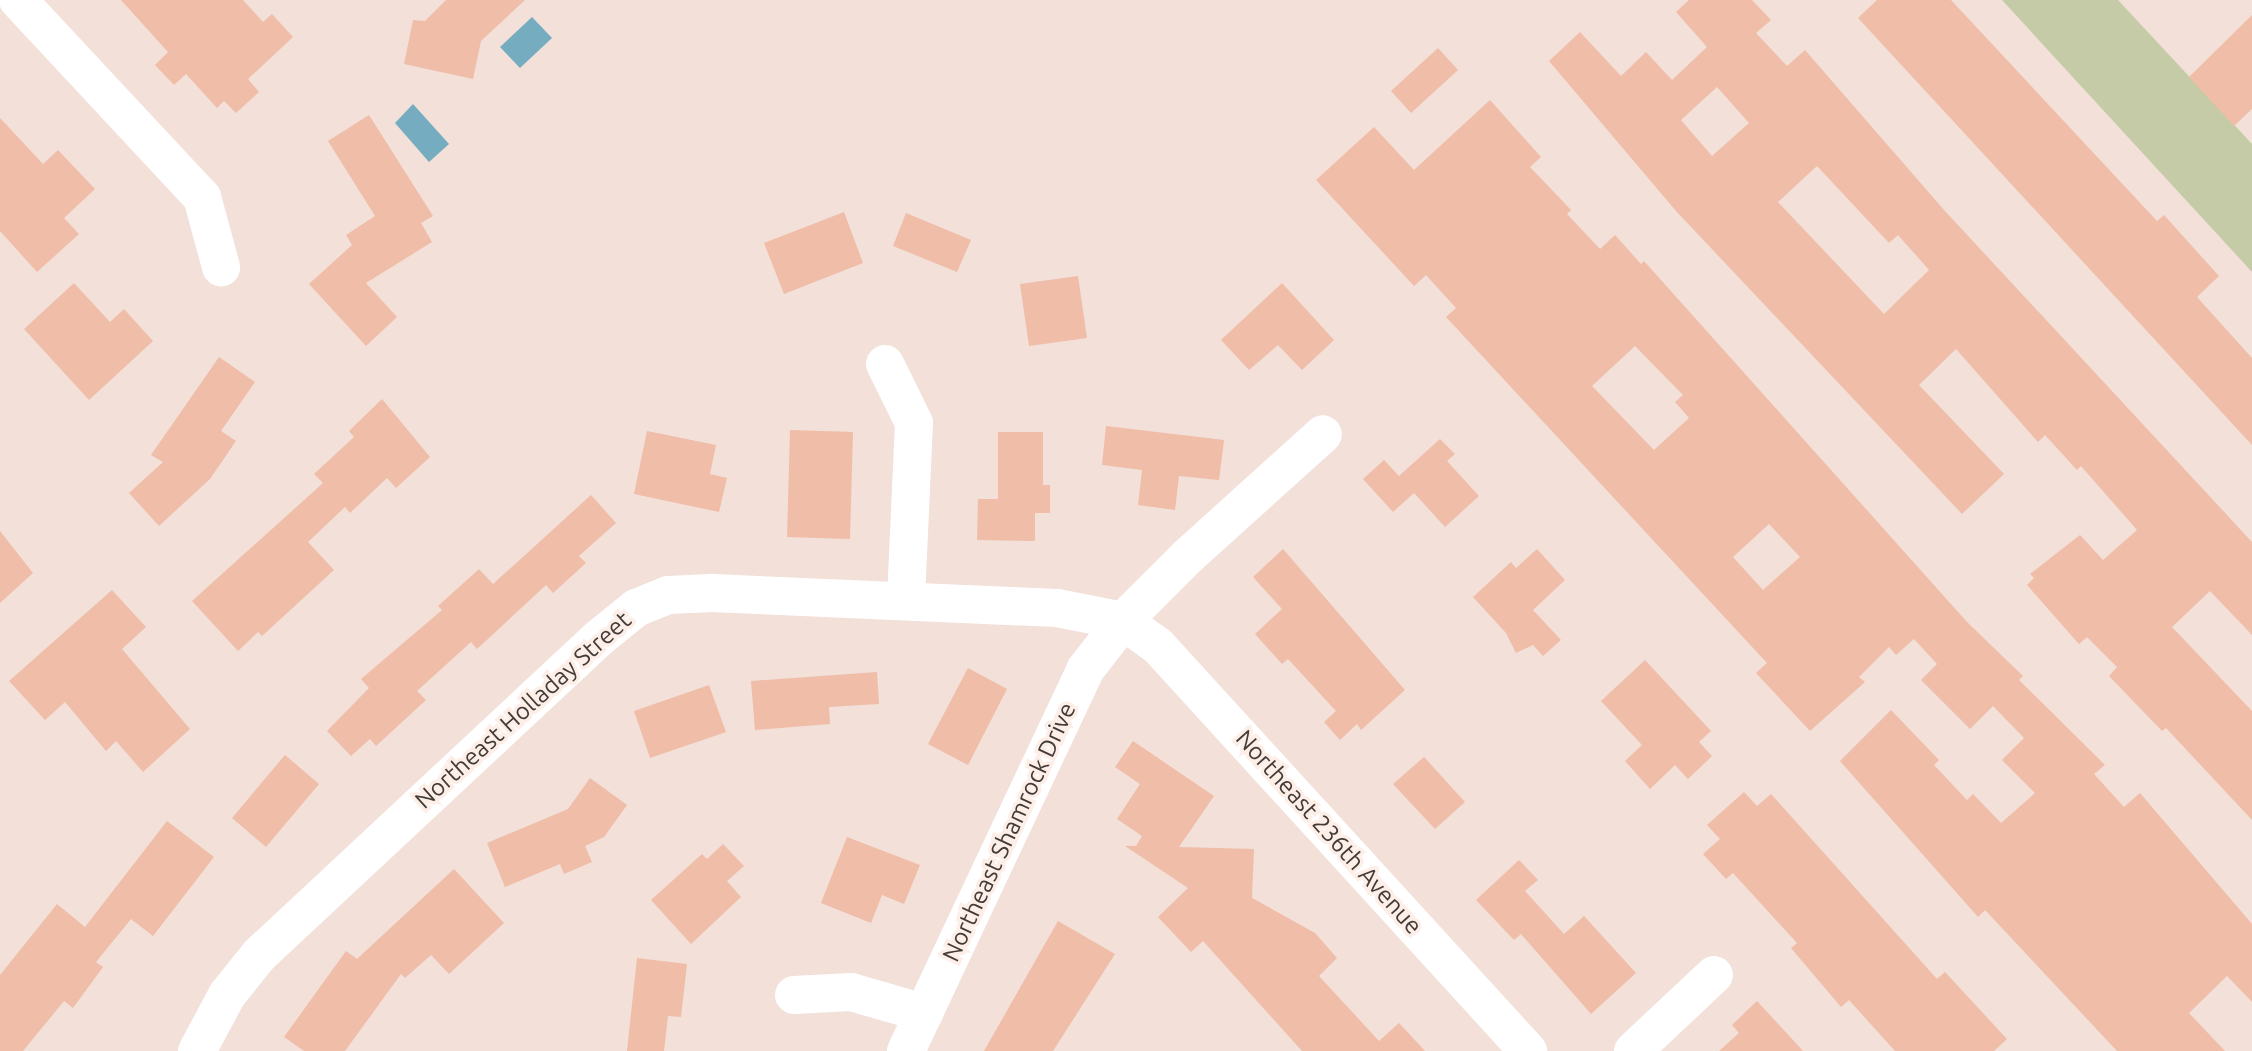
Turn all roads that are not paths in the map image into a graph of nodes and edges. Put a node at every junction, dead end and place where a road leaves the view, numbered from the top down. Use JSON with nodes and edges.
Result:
{"nodes":[{"id":1,"x":18,"y":0,"type":"edge"},
{"id":2,"x":221,"y":267,"type":"dead end"},
{"id":3,"x":885,"y":364,"type":"dead end"},
{"id":4,"x":1324,"y":434,"type":"dead end"},
{"id":5,"x":906,"y":600,"type":"junction"},
{"id":6,"x":1123,"y":621,"type":"junction"},
{"id":7,"x":1714,"y":975,"type":"dead end"},
{"id":8,"x":794,"y":995,"type":"dead end"},
{"id":9,"x":924,"y":1013,"type":"junction"},
{"id":10,"x":197,"y":1051,"type":"edge"},
{"id":11,"x":906,"y":1051,"type":"edge"},
{"id":12,"x":1528,"y":1051,"type":"edge"},
{"id":13,"x":1633,"y":1051,"type":"edge"}],
"edges":[{"from":1,"to":2,"type":"street"},
{"from":3,"to":5,"type":"street"},
{"from":4,"to":6,"type":"street","name":"Northeast Shamrock Drive"},
{"from":5,"to":6,"type":"street","name":"Northeast Holladay Street"},
{"from":5,"to":10,"type":"street","name":"Northeast Holladay Street"},
{"from":6,"to":9,"type":"street","name":"Northeast Shamrock Drive"},
{"from":6,"to":12,"type":"street","name":"Northeast 236th Avenue"},
{"from":7,"to":13,"type":"street"},
{"from":8,"to":9,"type":"street"},
{"from":9,"to":11,"type":"street","name":"Northeast Shamrock Drive"}]}
